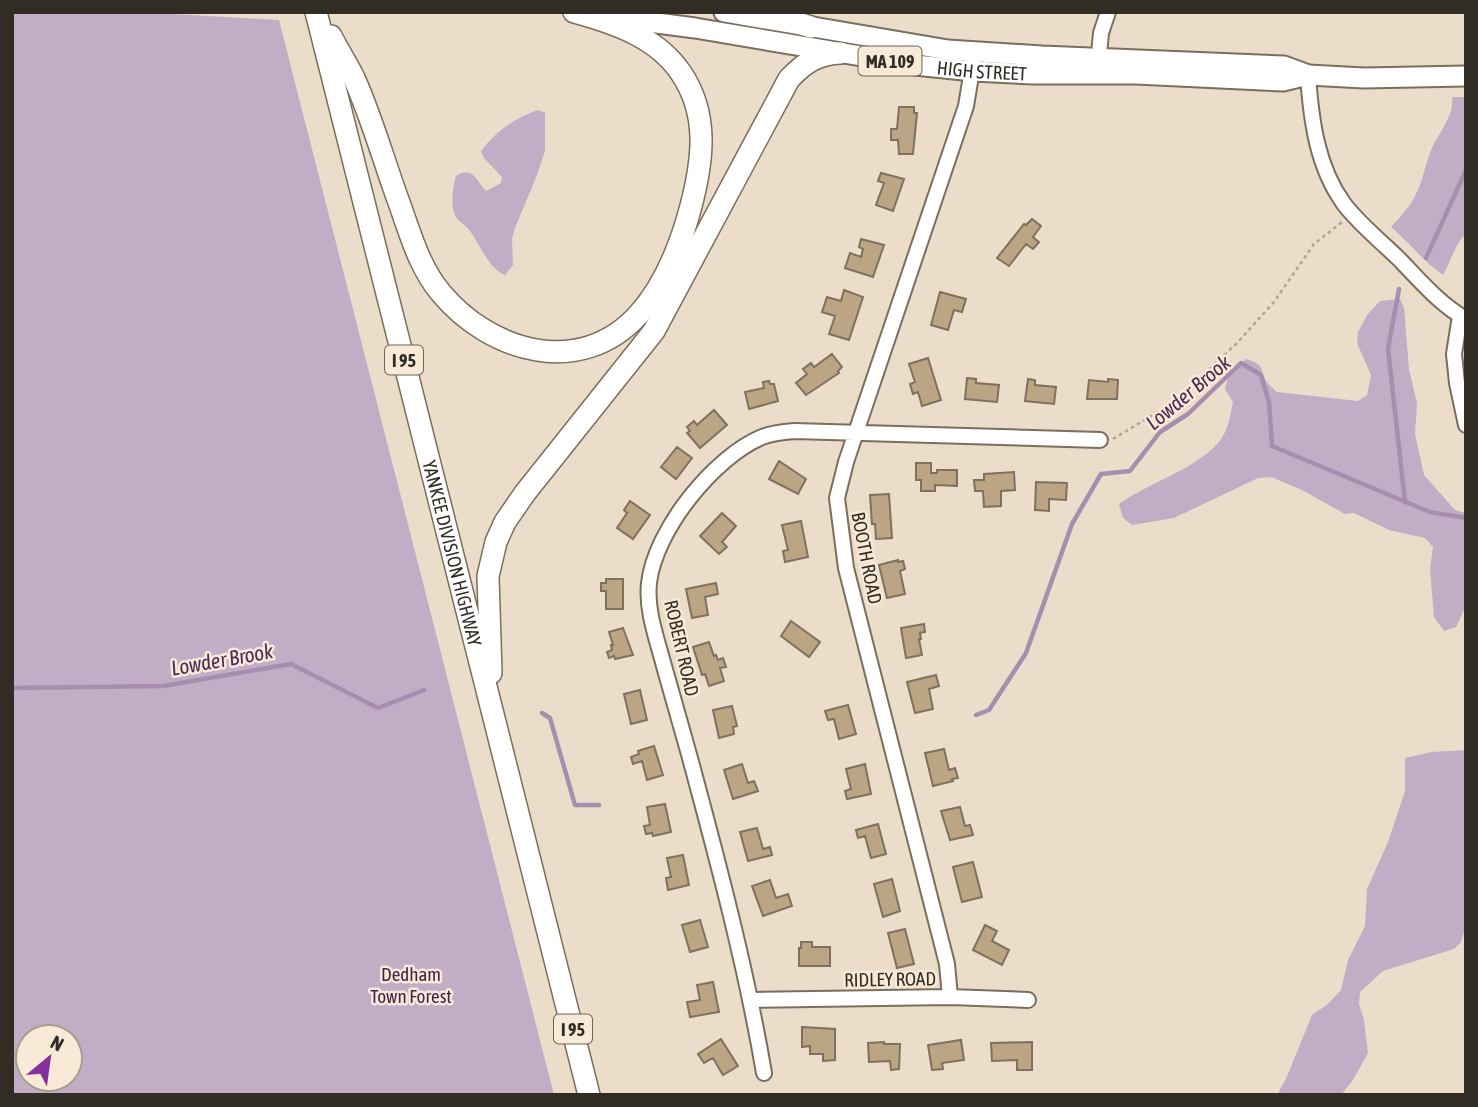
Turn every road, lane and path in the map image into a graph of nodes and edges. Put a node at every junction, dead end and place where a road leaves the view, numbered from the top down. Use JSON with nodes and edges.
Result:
{"nodes":[{"id":1,"x":317,"y":12,"type":"edge"},
{"id":2,"x":574,"y":12,"type":"edge"},
{"id":3,"x":724,"y":12,"type":"edge"},
{"id":4,"x":762,"y":12,"type":"edge"},
{"id":5,"x":1108,"y":12,"type":"edge"},
{"id":6,"x":811,"y":27,"type":"junction"},
{"id":7,"x":841,"y":53,"type":"junction"},
{"id":8,"x":974,"y":61,"type":"junction"},
{"id":9,"x":1098,"y":66,"type":"junction"},
{"id":10,"x":1308,"y":75,"type":"junction"},
{"id":11,"x":1466,"y":76,"type":"edge"},
{"id":12,"x":1353,"y":214,"type":"junction"},
{"id":13,"x":1463,"y":317,"type":"edge"},
{"id":14,"x":1466,"y":425,"type":"edge"},
{"id":15,"x":856,"y":433,"type":"junction"},
{"id":16,"x":1100,"y":440,"type":"joint"},
{"id":17,"x":492,"y":707,"type":"junction"},
{"id":18,"x":950,"y":997,"type":"junction"},
{"id":19,"x":752,"y":1000,"type":"junction"},
{"id":20,"x":1028,"y":1000,"type":"dead end"},
{"id":21,"x":764,"y":1073,"type":"dead end"},
{"id":22,"x":590,"y":1095,"type":"edge"}],
"edges":[{"from":1,"to":2,"type":"highway"},
{"from":1,"to":17,"type":"highway","name":"YANKEE DIVISION HIGHWAY","number":"I 95"},
{"from":2,"to":7,"type":"main road","name":"HIGH STREET","number":"MA 109"},
{"from":3,"to":6,"type":"main road","name":"HIGH STREET","number":"MA 109"},
{"from":4,"to":6,"type":"highway"},
{"from":5,"to":9,"type":"street"},
{"from":6,"to":8,"type":"main road","name":"HIGH STREET","number":"MA 109"},
{"from":7,"to":8,"type":"main road","name":"HIGH STREET","number":"MA 109"},
{"from":7,"to":17,"type":"highway"},
{"from":8,"to":9,"type":"main road","name":"HIGH STREET","number":"MA 109"},
{"from":8,"to":15,"type":"street","name":"BOOTH ROAD"},
{"from":9,"to":10,"type":"main road","name":"HIGH STREET","number":"MA 109"},
{"from":10,"to":11,"type":"main road","name":"HIGH STREET","number":"MA 109"},
{"from":10,"to":12,"type":"street"},
{"from":12,"to":13,"type":"street"},
{"from":12,"to":16,"type":"path"},
{"from":13,"to":14,"type":"street"},
{"from":15,"to":16,"type":"street","name":"ROBERT ROAD"},
{"from":15,"to":18,"type":"street","name":"BOOTH ROAD"},
{"from":15,"to":19,"type":"street","name":"ROBERT ROAD"},
{"from":17,"to":22,"type":"highway","name":"YANKEE DIVISION HIGHWAY","number":"I 95"},
{"from":18,"to":19,"type":"street","name":"RIDLEY ROAD"},
{"from":18,"to":20,"type":"street","name":"RIDLEY ROAD"},
{"from":19,"to":21,"type":"street","name":"ROBERT ROAD"}]}
